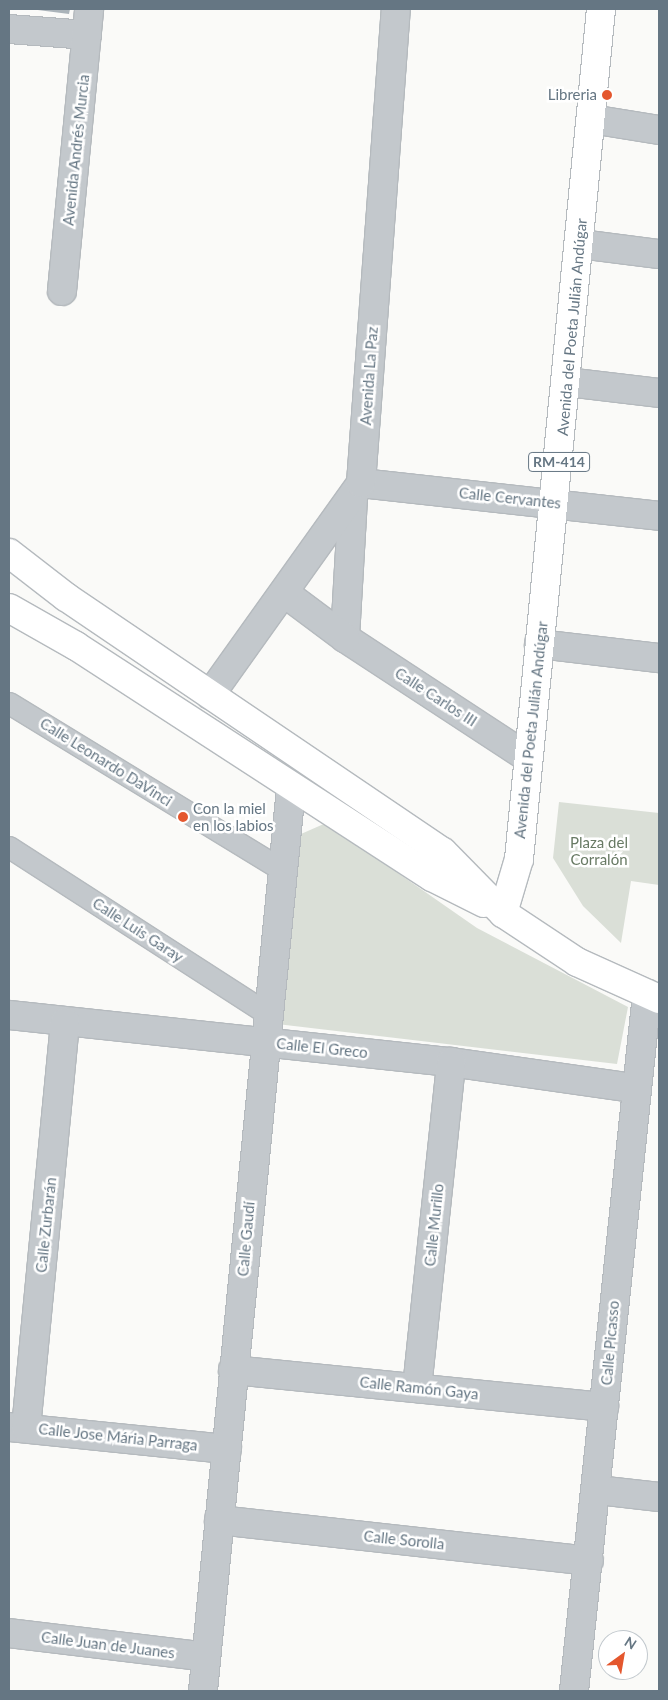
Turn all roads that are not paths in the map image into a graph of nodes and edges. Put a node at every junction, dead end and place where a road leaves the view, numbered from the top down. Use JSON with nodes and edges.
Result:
{"nodes":[{"id":1,"x":396,"y":9,"type":"edge"},
{"id":2,"x":601,"y":9,"type":"edge"},
{"id":3,"x":88,"y":22,"type":"edge"},
{"id":4,"x":9,"y":29,"type":"edge"},
{"id":5,"x":591,"y":120,"type":"junction"},
{"id":6,"x":659,"y":130,"type":"edge"},
{"id":7,"x":580,"y":244,"type":"junction"},
{"id":8,"x":659,"y":254,"type":"edge"},
{"id":9,"x":62,"y":291,"type":"dead end"},
{"id":10,"x":567,"y":382,"type":"junction"},
{"id":11,"x":659,"y":393,"type":"edge"},
{"id":12,"x":357,"y":490,"type":"junction"},
{"id":13,"x":554,"y":503,"type":"junction"},
{"id":14,"x":659,"y":516,"type":"edge"},
{"id":15,"x":9,"y":553,"type":"edge"},
{"id":16,"x":286,"y":594,"type":"junction"},
{"id":17,"x":9,"y":608,"type":"edge"},
{"id":18,"x":345,"y":638,"type":"junction"},
{"id":19,"x":539,"y":644,"type":"junction"},
{"id":20,"x":659,"y":658,"type":"edge"},
{"id":21,"x":210,"y":695,"type":"junction"},
{"id":22,"x":9,"y":702,"type":"edge"},
{"id":23,"x":527,"y":757,"type":"junction"},
{"id":24,"x":291,"y":788,"type":"junction"},
{"id":25,"x":9,"y":847,"type":"edge"},
{"id":26,"x":280,"y":869,"type":"junction"},
{"id":27,"x":503,"y":913,"type":"junction"},
{"id":28,"x":653,"y":996,"type":"edge"},
{"id":29,"x":267,"y":1014,"type":"junction"},
{"id":30,"x":9,"y":1015,"type":"edge"},
{"id":31,"x":66,"y":1022,"type":"junction"},
{"id":32,"x":264,"y":1042,"type":"junction"},
{"id":33,"x":451,"y":1062,"type":"junction"},
{"id":34,"x":634,"y":1088,"type":"junction"},
{"id":35,"x":233,"y":1370,"type":"junction"},
{"id":36,"x":417,"y":1388,"type":"junction"},
{"id":37,"x":604,"y":1407,"type":"junction"},
{"id":38,"x":17,"y":1427,"type":"edge"},
{"id":39,"x":227,"y":1449,"type":"junction"},
{"id":40,"x":597,"y":1490,"type":"junction"},
{"id":41,"x":659,"y":1497,"type":"edge"},
{"id":42,"x":219,"y":1520,"type":"junction"},
{"id":43,"x":589,"y":1561,"type":"junction"},
{"id":44,"x":9,"y":1633,"type":"edge"},
{"id":45,"x":206,"y":1657,"type":"junction"},
{"id":46,"x":203,"y":1691,"type":"edge"},
{"id":47,"x":574,"y":1691,"type":"edge"}],
"edges":[{"from":1,"to":12,"type":"street","name":"Avenida La Paz"},
{"from":2,"to":5,"type":"main road","name":"Avenida del Poeta Julián Andúgar","number":"RM-414"},
{"from":3,"to":4,"type":"street"},
{"from":3,"to":9,"type":"street","name":"Avenida Andrés Murcia"},
{"from":5,"to":6,"type":"street"},
{"from":5,"to":7,"type":"main road","name":"Avenida del Poeta Julián Andúgar","number":"RM-414"},
{"from":7,"to":8,"type":"street"},
{"from":7,"to":10,"type":"main road","name":"Avenida del Poeta Julián Andúgar","number":"RM-414"},
{"from":10,"to":11,"type":"street"},
{"from":10,"to":13,"type":"main road","name":"Avenida del Poeta Julián Andúgar","number":"RM-414"},
{"from":12,"to":13,"type":"street","name":"Calle Cervantes"},
{"from":12,"to":16,"type":"street"},
{"from":12,"to":18,"type":"street"},
{"from":13,"to":14,"type":"street","name":"Calle Cervantes"},
{"from":13,"to":19,"type":"main road","name":"Avenida del Poeta Julián Andúgar","number":"RM-414"},
{"from":15,"to":21,"type":"main road"},
{"from":16,"to":18,"type":"street","name":"Calle Carlos III"},
{"from":16,"to":21,"type":"street"},
{"from":17,"to":24,"type":"main road"},
{"from":18,"to":23,"type":"street","name":"Calle Carlos III"},
{"from":19,"to":20,"type":"street"},
{"from":19,"to":23,"type":"main road","name":"Avenida del Poeta Julián Andúgar","number":"RM-414"},
{"from":21,"to":27,"type":"main road"},
{"from":22,"to":26,"type":"street","name":"Calle Leonardo DaVinci"},
{"from":23,"to":27,"type":"main road","name":"Avenida del Poeta Julián Andúgar","number":"RM-414"},
{"from":24,"to":26,"type":"street","name":"Calle Gaudí"},
{"from":24,"to":27,"type":"main road"},
{"from":25,"to":29,"type":"street","name":"Calle Luis Garay"},
{"from":26,"to":29,"type":"street","name":"Calle Gaudí"},
{"from":27,"to":28,"type":"main road"},
{"from":28,"to":34,"type":"street","name":"Calle Picasso"},
{"from":29,"to":32,"type":"street","name":"Calle Gaudí"},
{"from":30,"to":31,"type":"street","name":"Calle El Greco"},
{"from":31,"to":32,"type":"street","name":"Calle El Greco"},
{"from":31,"to":38,"type":"street","name":"Calle Zurbarán"},
{"from":32,"to":33,"type":"street","name":"Calle El Greco"},
{"from":32,"to":35,"type":"street","name":"Calle Gaudí"},
{"from":33,"to":34,"type":"street","name":"Calle El Greco"},
{"from":33,"to":36,"type":"street","name":"Calle Murillo"},
{"from":34,"to":37,"type":"street","name":"Calle Picasso"},
{"from":35,"to":36,"type":"street","name":"Calle Ramón Gaya"},
{"from":35,"to":39,"type":"street","name":"Calle Gaudí"},
{"from":36,"to":37,"type":"street","name":"Calle Ramón Gaya"},
{"from":37,"to":40,"type":"street","name":"Calle Picasso"},
{"from":38,"to":39,"type":"street","name":"Calle Jose Mária Parraga"},
{"from":39,"to":42,"type":"street","name":"Calle Gaudí"},
{"from":40,"to":41,"type":"street"},
{"from":40,"to":43,"type":"street","name":"Calle Picasso"},
{"from":42,"to":43,"type":"street","name":"Calle Sorolla"},
{"from":42,"to":45,"type":"street","name":"Calle Gaudí"},
{"from":43,"to":47,"type":"street","name":"Calle Picasso"},
{"from":44,"to":45,"type":"street","name":"Calle Juan de Juanes"},
{"from":45,"to":46,"type":"street","name":"Calle Gaudí"}]}
